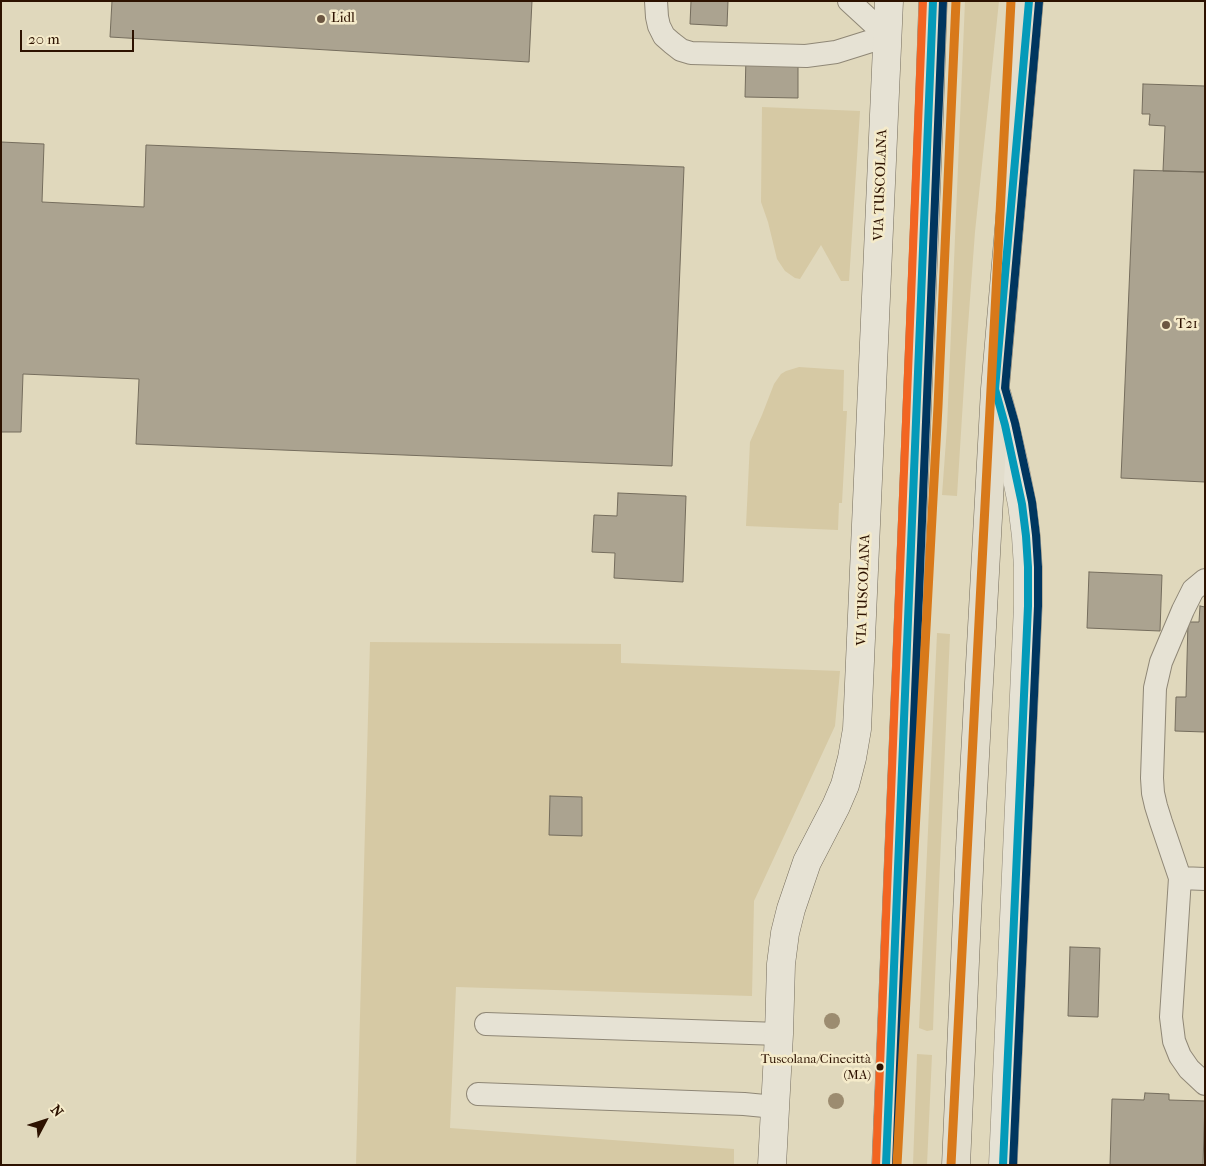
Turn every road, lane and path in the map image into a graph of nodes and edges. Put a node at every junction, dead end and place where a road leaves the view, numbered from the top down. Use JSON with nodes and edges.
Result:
{"nodes":[{"id":1,"x":656,"y":1,"type":"edge"},
{"id":2,"x":849,"y":1,"type":"edge"},
{"id":3,"x":890,"y":1,"type":"edge"},
{"id":4,"x":933,"y":1,"type":"edge"},
{"id":5,"x":1029,"y":1,"type":"edge"},
{"id":6,"x":888,"y":36,"type":"junction"},
{"id":7,"x":995,"y":389,"type":"junction"},
{"id":8,"x":1205,"y":580,"type":"edge"},
{"id":9,"x":1180,"y":878,"type":"junction"},
{"id":10,"x":1205,"y":879,"type":"edge"},
{"id":11,"x":486,"y":1024,"type":"dead end"},
{"id":12,"x":779,"y":1034,"type":"junction"},
{"id":13,"x":1205,"y":1084,"type":"edge"},
{"id":14,"x":478,"y":1094,"type":"dead end"},
{"id":15,"x":775,"y":1107,"type":"junction"},
{"id":16,"x":772,"y":1165,"type":"edge"},
{"id":17,"x":886,"y":1165,"type":"edge"},
{"id":18,"x":956,"y":1165,"type":"edge"},
{"id":19,"x":1003,"y":1165,"type":"edge"}],
"edges":[{"from":1,"to":6,"type":"lane"},
{"from":2,"to":6,"type":"lane"},
{"from":3,"to":6,"type":"street","name":"VIA TUSCOLANA"},
{"from":4,"to":17,"type":"main road"},
{"from":5,"to":7,"type":"main road"},
{"from":6,"to":12,"type":"street","name":"VIA TUSCOLANA"},
{"from":7,"to":18,"type":"main road"},
{"from":7,"to":19,"type":"street"},
{"from":8,"to":9,"type":"lane"},
{"from":9,"to":10,"type":"lane"},
{"from":9,"to":13,"type":"lane"},
{"from":11,"to":12,"type":"lane"},
{"from":12,"to":15,"type":"street","name":"VIA TUSCOLANA"},
{"from":14,"to":15,"type":"lane"},
{"from":15,"to":16,"type":"street","name":"VIA TUSCOLANA"}]}
